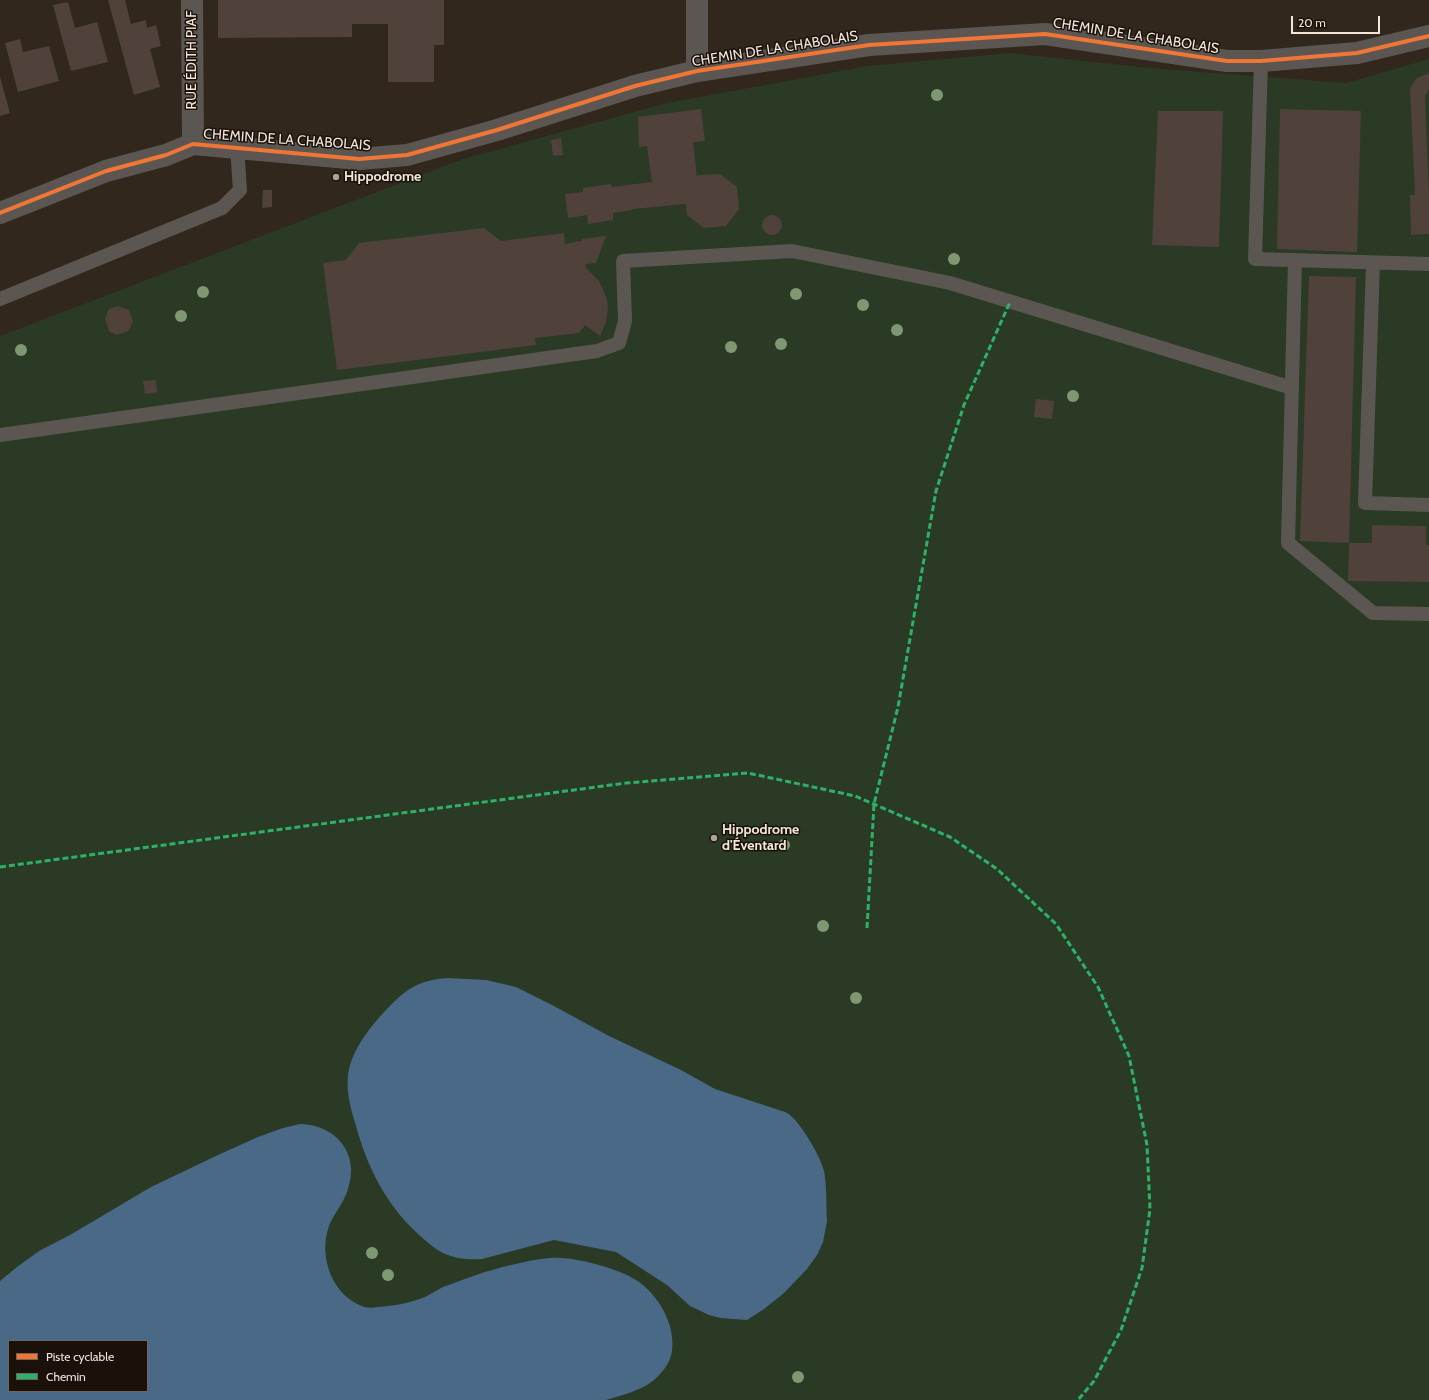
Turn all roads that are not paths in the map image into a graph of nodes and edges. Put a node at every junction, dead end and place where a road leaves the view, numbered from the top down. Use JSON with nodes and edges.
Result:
{"nodes":[{"id":1,"x":192,"y":0,"type":"edge"},
{"id":2,"x":698,"y":0,"type":"edge"},
{"id":3,"x":1429,"y":36,"type":"edge"},
{"id":4,"x":1261,"y":61,"type":"junction"},
{"id":5,"x":697,"y":71,"type":"junction"},
{"id":6,"x":193,"y":144,"type":"junction"},
{"id":7,"x":237,"y":147,"type":"junction"},
{"id":8,"x":0,"y":213,"type":"edge"},
{"id":9,"x":1295,"y":260,"type":"junction"},
{"id":10,"x":1373,"y":263,"type":"junction"},
{"id":11,"x":1429,"y":264,"type":"edge"},
{"id":12,"x":0,"y":299,"type":"edge"},
{"id":13,"x":1292,"y":388,"type":"junction"},
{"id":14,"x":0,"y":435,"type":"edge"},
{"id":15,"x":1429,"y":505,"type":"edge"},
{"id":16,"x":1429,"y":614,"type":"edge"}],
"edges":[{"from":1,"to":6,"type":"street","name":"RUE ÉDITH PIAF"},
{"from":2,"to":5,"type":"street"},
{"from":3,"to":4,"type":"street","name":"CHEMIN DE LA CHABOLAIS"},
{"from":4,"to":5,"type":"street","name":"CHEMIN DE LA CHABOLAIS"},
{"from":4,"to":9,"type":"lane"},
{"from":5,"to":7,"type":"street","name":"CHEMIN DE LA CHABOLAIS"},
{"from":6,"to":7,"type":"street","name":"CHEMIN DE LA CHABOLAIS"},
{"from":6,"to":8,"type":"street","name":"CHEMIN DE LA CHABOLAIS"},
{"from":7,"to":12,"type":"lane"},
{"from":9,"to":10,"type":"lane"},
{"from":9,"to":13,"type":"lane"},
{"from":10,"to":11,"type":"lane"},
{"from":10,"to":15,"type":"lane"},
{"from":13,"to":14,"type":"lane"},
{"from":13,"to":16,"type":"lane"}]}
